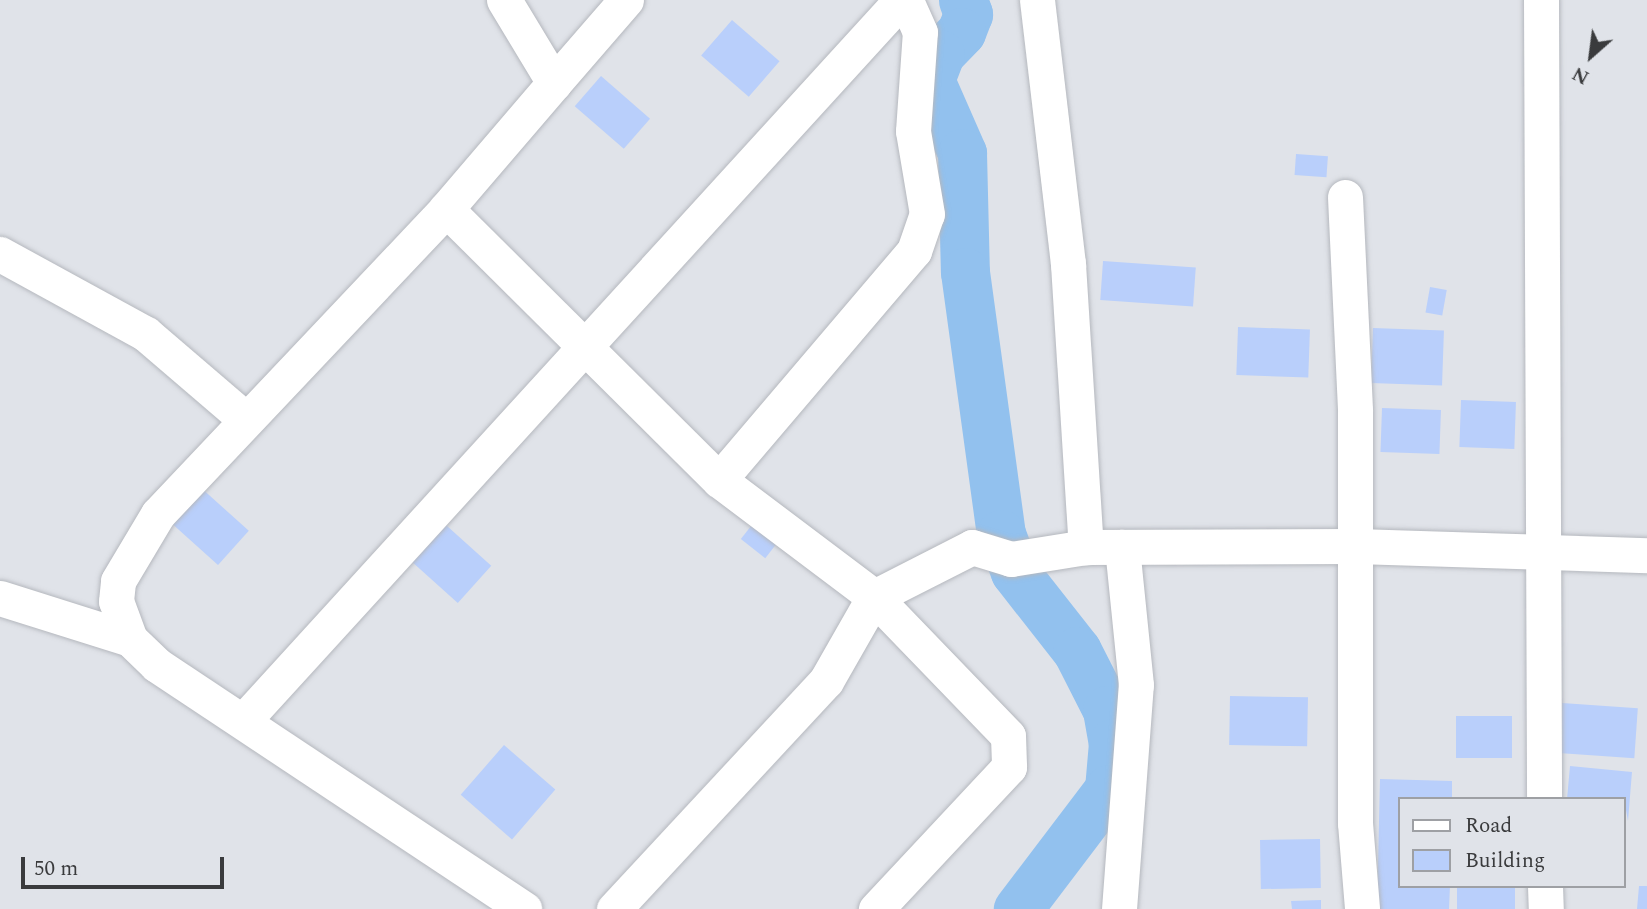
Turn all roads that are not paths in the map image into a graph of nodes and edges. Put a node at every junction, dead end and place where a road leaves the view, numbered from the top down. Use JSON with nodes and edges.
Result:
{"nodes":[{"id":1,"x":504,"y":0,"type":"edge"},
{"id":2,"x":626,"y":0,"type":"edge"},
{"id":3,"x":904,"y":0,"type":"edge"},
{"id":4,"x":1037,"y":0,"type":"edge"},
{"id":5,"x":1541,"y":0,"type":"edge"},
{"id":6,"x":555,"y":83,"type":"junction"},
{"id":7,"x":1345,"y":197,"type":"dead end"},
{"id":8,"x":446,"y":209,"type":"junction"},
{"id":9,"x":0,"y":254,"type":"edge"},
{"id":10,"x":589,"y":348,"type":"junction"},
{"id":11,"x":244,"y":418,"type":"junction"},
{"id":12,"x":719,"y":480,"type":"junction"},
{"id":13,"x":1356,"y":546,"type":"junction"},
{"id":14,"x":1086,"y":547,"type":"junction"},
{"id":15,"x":1122,"y":547,"type":"junction"},
{"id":16,"x":1544,"y":554,"type":"junction"},
{"id":17,"x":1647,"y":555,"type":"edge"},
{"id":18,"x":874,"y":597,"type":"junction"},
{"id":19,"x":0,"y":598,"type":"edge"},
{"id":20,"x":130,"y":639,"type":"junction"},
{"id":21,"x":245,"y":719,"type":"junction"},
{"id":22,"x":1544,"y":797,"type":"edge"},
{"id":23,"x":1545,"y":888,"type":"edge"},
{"id":24,"x":524,"y":909,"type":"edge"},
{"id":25,"x":614,"y":909,"type":"edge"},
{"id":26,"x":876,"y":909,"type":"edge"},
{"id":27,"x":1119,"y":909,"type":"edge"},
{"id":28,"x":1362,"y":909,"type":"edge"},
{"id":29,"x":1546,"y":909,"type":"edge"}],
"edges":[{"from":1,"to":6,"type":"street"},
{"from":2,"to":6,"type":"street"},
{"from":3,"to":10,"type":"street"},
{"from":3,"to":12,"type":"street"},
{"from":4,"to":14,"type":"street"},
{"from":5,"to":16,"type":"street"},
{"from":6,"to":8,"type":"street"},
{"from":7,"to":13,"type":"street"},
{"from":8,"to":10,"type":"street"},
{"from":8,"to":11,"type":"street"},
{"from":9,"to":11,"type":"street"},
{"from":10,"to":12,"type":"street"},
{"from":10,"to":21,"type":"street"},
{"from":11,"to":20,"type":"street"},
{"from":12,"to":18,"type":"street"},
{"from":13,"to":15,"type":"street"},
{"from":13,"to":16,"type":"street"},
{"from":13,"to":28,"type":"street"},
{"from":14,"to":15,"type":"street"},
{"from":14,"to":18,"type":"street"},
{"from":15,"to":27,"type":"street"},
{"from":16,"to":17,"type":"street"},
{"from":16,"to":22,"type":"street"},
{"from":18,"to":25,"type":"street"},
{"from":18,"to":26,"type":"street"},
{"from":19,"to":20,"type":"street"},
{"from":20,"to":21,"type":"street"},
{"from":21,"to":24,"type":"street"},
{"from":23,"to":29,"type":"street"}]}
